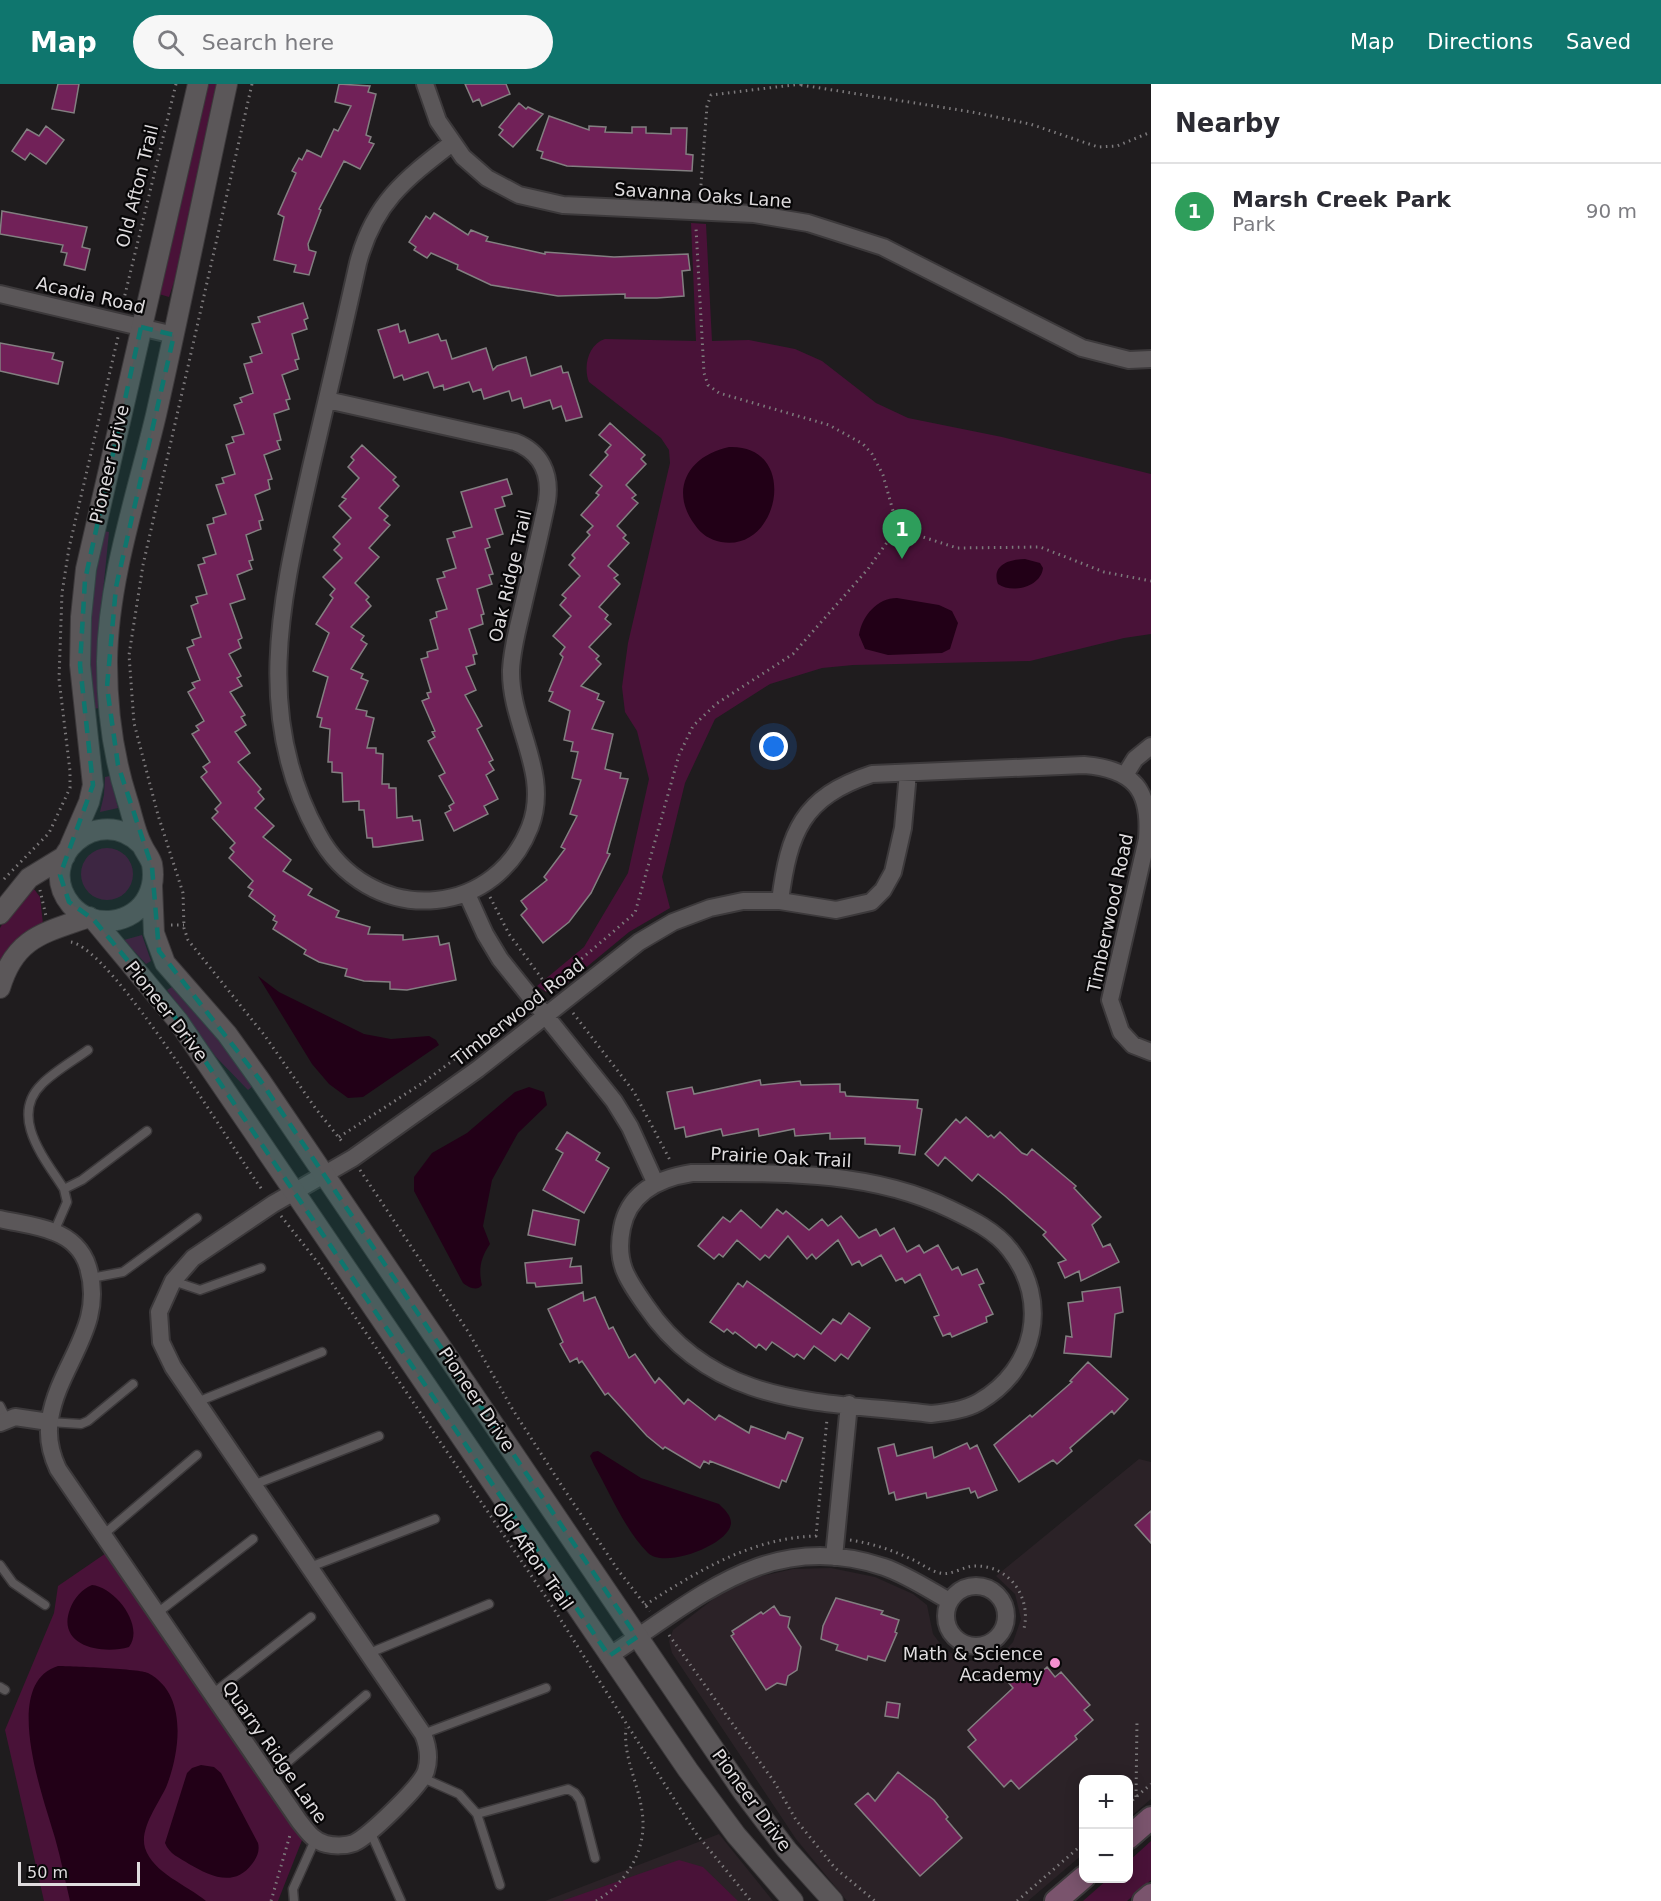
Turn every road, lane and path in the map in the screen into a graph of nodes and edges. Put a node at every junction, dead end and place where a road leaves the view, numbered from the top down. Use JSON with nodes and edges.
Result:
{"nodes":[{"id":1,"x":176,"y":84,"type":"edge"},
{"id":2,"x":198,"y":84,"type":"edge"},
{"id":3,"x":227,"y":84,"type":"edge"},
{"id":4,"x":252,"y":84,"type":"edge"},
{"id":5,"x":425,"y":84,"type":"edge"},
{"id":6,"x":801,"y":85,"type":"edge"},
{"id":7,"x":1151,"y":132,"type":"edge"},
{"id":8,"x":452,"y":143,"type":"junction"},
{"id":9,"x":700,"y":199,"type":"dead end"},
{"id":10,"x":696,"y":225,"type":"dead end"},
{"id":11,"x":0,"y":294,"type":"edge"},
{"id":12,"x":124,"y":295,"type":"dead end"},
{"id":13,"x":141,"y":327,"type":"junction"},
{"id":14,"x":174,"y":335,"type":"junction"},
{"id":15,"x":1151,"y":359,"type":"edge"},
{"id":16,"x":327,"y":400,"type":"junction"},
{"id":17,"x":894,"y":528,"type":"junction"},
{"id":18,"x":1151,"y":581,"type":"edge"},
{"id":19,"x":1151,"y":746,"type":"edge"},
{"id":20,"x":909,"y":773,"type":"junction"},
{"id":21,"x":1125,"y":775,"type":"junction"},
{"id":22,"x":1149,"y":801,"type":"edge"},
{"id":23,"x":142,"y":845,"type":"junction"},
{"id":24,"x":67,"y":851,"type":"junction"},
{"id":25,"x":22,"y":871,"type":"junction"},
{"id":26,"x":485,"y":883,"type":"junction"},
{"id":27,"x":0,"y":884,"type":"edge"},
{"id":28,"x":152,"y":886,"type":"junction"},
{"id":29,"x":467,"y":894,"type":"junction"},
{"id":30,"x":780,"y":901,"type":"junction"},
{"id":31,"x":0,"y":914,"type":"edge"},
{"id":32,"x":92,"y":919,"type":"junction"},
{"id":33,"x":49,"y":930,"type":"junction"},
{"id":34,"x":0,"y":988,"type":"edge"},
{"id":35,"x":518,"y":1012,"type":"dead end"},
{"id":36,"x":546,"y":1016,"type":"junction"},
{"id":37,"x":574,"y":1016,"type":"dead end"},
{"id":38,"x":88,"y":1050,"type":"dead end"},
{"id":39,"x":1151,"y":1052,"type":"edge"},
{"id":40,"x":147,"y":1131,"type":"dead end"},
{"id":41,"x":362,"y":1174,"type":"dead end"},
{"id":42,"x":324,"y":1175,"type":"junction"},
{"id":43,"x":675,"y":1175,"type":"junction"},
{"id":44,"x":656,"y":1182,"type":"junction"},
{"id":45,"x":259,"y":1186,"type":"dead end"},
{"id":46,"x":64,"y":1189,"type":"junction"},
{"id":47,"x":295,"y":1192,"type":"junction"},
{"id":48,"x":197,"y":1218,"type":"dead end"},
{"id":49,"x":0,"y":1219,"type":"edge"},
{"id":50,"x":289,"y":1228,"type":"dead end"},
{"id":51,"x":54,"y":1232,"type":"junction"},
{"id":52,"x":261,"y":1268,"type":"dead end"},
{"id":53,"x":91,"y":1278,"type":"junction"},
{"id":54,"x":173,"y":1281,"type":"junction"},
{"id":55,"x":322,"y":1352,"type":"dead end"},
{"id":56,"x":133,"y":1384,"type":"dead end"},
{"id":57,"x":197,"y":1402,"type":"junction"},
{"id":58,"x":849,"y":1404,"type":"junction"},
{"id":59,"x":2,"y":1416,"type":"edge"},
{"id":60,"x":827,"y":1421,"type":"dead end"},
{"id":61,"x":49,"y":1422,"type":"junction"},
{"id":62,"x":379,"y":1436,"type":"dead end"},
{"id":63,"x":196,"y":1455,"type":"dead end"},
{"id":64,"x":253,"y":1485,"type":"junction"},
{"id":65,"x":435,"y":1519,"type":"dead end"},
{"id":66,"x":103,"y":1535,"type":"junction"},
{"id":67,"x":253,"y":1539,"type":"dead end"},
{"id":68,"x":854,"y":1540,"type":"dead end"},
{"id":69,"x":834,"y":1557,"type":"junction"},
{"id":70,"x":0,"y":1565,"type":"edge"},
{"id":71,"x":310,"y":1567,"type":"junction"},
{"id":72,"x":949,"y":1601,"type":"dead end"},
{"id":73,"x":489,"y":1604,"type":"dead end"},
{"id":74,"x":45,"y":1605,"type":"dead end"},
{"id":75,"x":645,"y":1605,"type":"junction"},
{"id":76,"x":156,"y":1614,"type":"junction"},
{"id":77,"x":311,"y":1617,"type":"dead end"},
{"id":78,"x":659,"y":1623,"type":"junction"},
{"id":79,"x":1023,"y":1632,"type":"dead end"},
{"id":80,"x":638,"y":1637,"type":"junction"},
{"id":81,"x":367,"y":1654,"type":"junction"},
{"id":82,"x":609,"y":1656,"type":"junction"},
{"id":83,"x":546,"y":1688,"type":"dead end"},
{"id":84,"x":211,"y":1695,"type":"junction"},
{"id":85,"x":366,"y":1695,"type":"dead end"},
{"id":86,"x":1137,"y":1721,"type":"dead end"},
{"id":87,"x":627,"y":1727,"type":"junction"},
{"id":88,"x":423,"y":1734,"type":"junction"},
{"id":89,"x":268,"y":1778,"type":"junction"},
{"id":90,"x":423,"y":1778,"type":"junction"},
{"id":91,"x":1151,"y":1784,"type":"edge"},
{"id":92,"x":1136,"y":1797,"type":"junction"},
{"id":93,"x":1133,"y":1800,"type":"edge"},
{"id":94,"x":477,"y":1814,"type":"junction"},
{"id":95,"x":1151,"y":1818,"type":"edge"},
{"id":96,"x":299,"y":1821,"type":"junction"},
{"id":97,"x":369,"y":1831,"type":"junction"},
{"id":98,"x":1133,"y":1834,"type":"edge"},
{"id":99,"x":315,"y":1840,"type":"junction"},
{"id":100,"x":1079,"y":1847,"type":"edge"},
{"id":101,"x":595,"y":1858,"type":"dead end"},
{"id":102,"x":1079,"y":1881,"type":"edge"},
{"id":103,"x":500,"y":1885,"type":"dead end"},
{"id":104,"x":1151,"y":1895,"type":"edge"},
{"id":105,"x":271,"y":1901,"type":"edge"},
{"id":106,"x":294,"y":1901,"type":"edge"},
{"id":107,"x":401,"y":1901,"type":"edge"},
{"id":108,"x":596,"y":1901,"type":"edge"},
{"id":109,"x":751,"y":1901,"type":"edge"},
{"id":110,"x":793,"y":1901,"type":"edge"},
{"id":111,"x":833,"y":1901,"type":"edge"},
{"id":112,"x":875,"y":1901,"type":"edge"},
{"id":113,"x":1017,"y":1901,"type":"edge"},
{"id":114,"x":1056,"y":1901,"type":"edge"},
{"id":115,"x":1144,"y":1901,"type":"edge"}],
"edges":[{"from":1,"to":12,"type":"path","name":"Old Afton Trail"},
{"from":2,"to":13,"type":"street","name":"Pioneer Drive"},
{"from":3,"to":14,"type":"street","name":"Pioneer Drive"},
{"from":4,"to":35,"type":"path"},
{"from":5,"to":8,"type":"street","name":"Savanna Oaks Lane"},
{"from":6,"to":7,"type":"path"},
{"from":6,"to":9,"type":"path"},
{"from":8,"to":15,"type":"street","name":"Savanna Oaks Lane"},
{"from":8,"to":16,"type":"street","name":"Oak Ridge Trail"},
{"from":10,"to":17,"type":"path"},
{"from":11,"to":13,"type":"street","name":"Acadia Road"},
{"from":13,"to":14,"type":"street","name":"Acadia Road"},
{"from":13,"to":24,"type":"street","name":"Pioneer Drive"},
{"from":14,"to":23,"type":"street","name":"Pioneer Drive"},
{"from":16,"to":26,"type":"street","name":"Oak Ridge Trail"},
{"from":16,"to":29,"type":"street","name":"Oak Ridge Trail"},
{"from":17,"to":18,"type":"path"},
{"from":17,"to":26,"type":"path"},
{"from":19,"to":21,"type":"street"},
{"from":20,"to":21,"type":"street"},
{"from":20,"to":30,"type":"street"},
{"from":20,"to":30,"type":"street","name":"Timberwood Road"},
{"from":21,"to":22,"type":"street","name":"Timberwood Road"},
{"from":22,"to":39,"type":"street","name":"Timberwood Road"},
{"from":23,"to":24,"type":"street"},
{"from":23,"to":28,"type":"street"},
{"from":24,"to":25,"type":"street"},
{"from":24,"to":32,"type":"street"},
{"from":25,"to":27,"type":"path"},
{"from":25,"to":31,"type":"street"},
{"from":25,"to":33,"type":"path"},
{"from":26,"to":29,"type":"street","name":"Oak Ridge Trail"},
{"from":28,"to":32,"type":"street"},
{"from":28,"to":42,"type":"street","name":"Pioneer Drive"},
{"from":29,"to":36,"type":"street"},
{"from":30,"to":36,"type":"street","name":"Timberwood Road"},
{"from":32,"to":33,"type":"street"},
{"from":32,"to":47,"type":"street","name":"Pioneer Drive"},
{"from":33,"to":34,"type":"street"},
{"from":33,"to":45,"type":"path"},
{"from":36,"to":42,"type":"street","name":"Timberwood Road"},
{"from":36,"to":44,"type":"street"},
{"from":37,"to":43,"type":"path"},
{"from":38,"to":46,"type":"lane"},
{"from":40,"to":46,"type":"lane"},
{"from":41,"to":75,"type":"path"},
{"from":42,"to":47,"type":"street","name":"Timberwood Road"},
{"from":42,"to":80,"type":"street","name":"Pioneer Drive"},
{"from":43,"to":44,"type":"street","name":"Prairie Oak Trail"},
{"from":43,"to":58,"type":"street","name":"Prairie Oak Trail"},
{"from":44,"to":58,"type":"street","name":"Prairie Oak Trail"},
{"from":46,"to":51,"type":"lane"},
{"from":47,"to":54,"type":"street"},
{"from":47,"to":82,"type":"street","name":"Pioneer Drive"},
{"from":48,"to":53,"type":"lane"},
{"from":49,"to":51,"type":"street","name":"Quarry Ridge Lane"},
{"from":50,"to":87,"type":"path","name":"Old Afton Trail"},
{"from":51,"to":53,"type":"street","name":"Quarry Ridge Lane"},
{"from":52,"to":54,"type":"lane"},
{"from":53,"to":61,"type":"street","name":"Quarry Ridge Lane"},
{"from":54,"to":57,"type":"street"},
{"from":55,"to":57,"type":"lane"},
{"from":56,"to":61,"type":"lane"},
{"from":57,"to":64,"type":"street"},
{"from":58,"to":69,"type":"street"},
{"from":59,"to":61,"type":"street"},
{"from":60,"to":75,"type":"path"},
{"from":61,"to":66,"type":"street","name":"Quarry Ridge Lane"},
{"from":62,"to":64,"type":"lane"},
{"from":63,"to":66,"type":"lane"},
{"from":64,"to":71,"type":"street"},
{"from":65,"to":71,"type":"lane"},
{"from":66,"to":76,"type":"street","name":"Quarry Ridge Lane"},
{"from":67,"to":76,"type":"lane"},
{"from":68,"to":79,"type":"path"},
{"from":69,"to":72,"type":"street"},
{"from":69,"to":78,"type":"street"},
{"from":70,"to":74,"type":"lane"},
{"from":71,"to":81,"type":"street"},
{"from":73,"to":81,"type":"lane"},
{"from":75,"to":78,"type":"path"},
{"from":76,"to":84,"type":"street","name":"Quarry Ridge Lane"},
{"from":77,"to":84,"type":"lane"},
{"from":78,"to":80,"type":"street"},
{"from":78,"to":112,"type":"path"},
{"from":80,"to":82,"type":"street"},
{"from":80,"to":111,"type":"street","name":"Pioneer Drive"},
{"from":81,"to":88,"type":"street"},
{"from":82,"to":110,"type":"street","name":"Pioneer Drive"},
{"from":83,"to":88,"type":"lane"},
{"from":84,"to":89,"type":"street","name":"Quarry Ridge Lane"},
{"from":85,"to":89,"type":"lane"},
{"from":86,"to":92,"type":"path"},
{"from":87,"to":108,"type":"path"},
{"from":87,"to":109,"type":"path","name":"Old Afton Trail"},
{"from":88,"to":90,"type":"street"},
{"from":89,"to":96,"type":"street","name":"Quarry Ridge Lane"},
{"from":90,"to":94,"type":"lane"},
{"from":90,"to":97,"type":"street","name":"Quarry Ridge Lane"},
{"from":91,"to":92,"type":"path"},
{"from":92,"to":93,"type":"path"},
{"from":94,"to":101,"type":"lane"},
{"from":94,"to":103,"type":"lane"},
{"from":95,"to":98,"type":"main road"},
{"from":96,"to":99,"type":"street","name":"Quarry Ridge Lane"},
{"from":96,"to":105,"type":"path"},
{"from":97,"to":99,"type":"street","name":"Quarry Ridge Lane"},
{"from":97,"to":107,"type":"lane"},
{"from":99,"to":106,"type":"lane"},
{"from":100,"to":113,"type":"path"},
{"from":102,"to":114,"type":"main road"},
{"from":104,"to":115,"type":"main road"}]}
